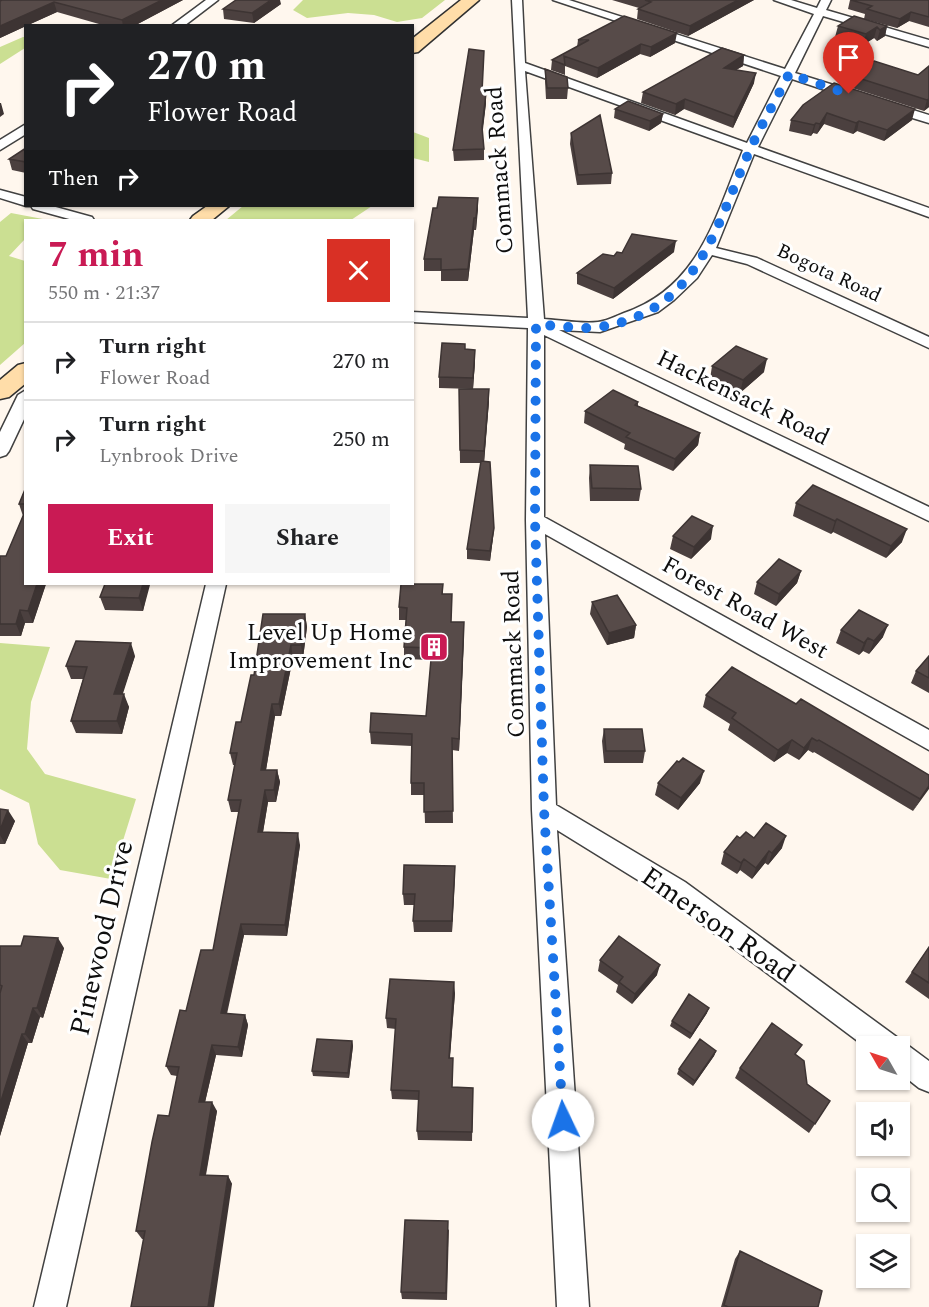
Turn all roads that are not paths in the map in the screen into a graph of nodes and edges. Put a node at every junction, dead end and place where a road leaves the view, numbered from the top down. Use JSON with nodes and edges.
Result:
{"nodes":[{"id":1,"x":213,"y":0,"type":"edge"},
{"id":2,"x":471,"y":0,"type":"edge"},
{"id":3,"x":517,"y":0,"type":"edge"},
{"id":4,"x":558,"y":0,"type":"edge"},
{"id":5,"x":779,"y":0,"type":"edge"},
{"id":6,"x":823,"y":6,"type":"edge"},
{"id":7,"x":179,"y":24,"type":"edge"},
{"id":8,"x":929,"y":44,"type":"edge"},
{"id":9,"x":414,"y":46,"type":"edge"},
{"id":10,"x":519,"y":65,"type":"junction"},
{"id":11,"x":789,"y":74,"type":"junction"},
{"id":12,"x":929,"y":119,"type":"edge"},
{"id":13,"x":24,"y":129,"type":"edge"},
{"id":14,"x":0,"y":146,"type":"edge"},
{"id":15,"x":750,"y":150,"type":"junction"},
{"id":16,"x":0,"y":194,"type":"edge"},
{"id":17,"x":24,"y":201,"type":"edge"},
{"id":18,"x":42,"y":207,"type":"edge"},
{"id":19,"x":218,"y":207,"type":"edge"},
{"id":20,"x":929,"y":213,"type":"edge"},
{"id":21,"x":84,"y":219,"type":"edge"},
{"id":22,"x":201,"y":219,"type":"edge"},
{"id":23,"x":708,"y":250,"type":"junction"},
{"id":24,"x":414,"y":317,"type":"edge"},
{"id":25,"x":536,"y":325,"type":"junction"},
{"id":26,"x":929,"y":343,"type":"edge"},
{"id":27,"x":24,"y":372,"type":"edge"},
{"id":28,"x":0,"y":392,"type":"edge"},
{"id":29,"x":24,"y":399,"type":"edge"},
{"id":30,"x":0,"y":451,"type":"edge"},
{"id":31,"x":929,"y":515,"type":"edge"},
{"id":32,"x":535,"y":520,"type":"junction"},
{"id":33,"x":216,"y":585,"type":"edge"},
{"id":34,"x":929,"y":741,"type":"edge"},
{"id":35,"x":544,"y":810,"type":"junction"},
{"id":36,"x":873,"y":1036,"type":"edge"},
{"id":37,"x":910,"y":1064,"type":"edge"},
{"id":38,"x":929,"y":1078,"type":"edge"},
{"id":39,"x":50,"y":1307,"type":"edge"},
{"id":40,"x":573,"y":1307,"type":"edge"}],
"edges":[{"from":1,"to":7,"type":"street"},
{"from":2,"to":9,"type":"main road"},
{"from":3,"to":10,"type":"street","name":"Commack Road"},
{"from":4,"to":11,"type":"street"},
{"from":5,"to":6,"type":"street"},
{"from":6,"to":8,"type":"street"},
{"from":6,"to":11,"type":"street"},
{"from":10,"to":15,"type":"street"},
{"from":10,"to":25,"type":"street","name":"Commack Road"},
{"from":11,"to":12,"type":"street"},
{"from":11,"to":15,"type":"street"},
{"from":13,"to":14,"type":"street"},
{"from":15,"to":20,"type":"street"},
{"from":15,"to":23,"type":"street"},
{"from":16,"to":17,"type":"street"},
{"from":18,"to":21,"type":"street"},
{"from":19,"to":22,"type":"main road"},
{"from":23,"to":25,"type":"street"},
{"from":23,"to":26,"type":"street","name":"Bogota Road"},
{"from":24,"to":25,"type":"street"},
{"from":25,"to":31,"type":"street","name":"Hackensack Road"},
{"from":25,"to":32,"type":"street","name":"Commack Road"},
{"from":27,"to":28,"type":"main road"},
{"from":29,"to":30,"type":"street"},
{"from":32,"to":34,"type":"street","name":"Forest Road West"},
{"from":32,"to":35,"type":"street","name":"Commack Road"},
{"from":33,"to":39,"type":"street","name":"Pinewood Drive"},
{"from":35,"to":36,"type":"street","name":"Emerson Road"},
{"from":35,"to":40,"type":"street","name":"Commack Road"},
{"from":37,"to":38,"type":"street"}]}
